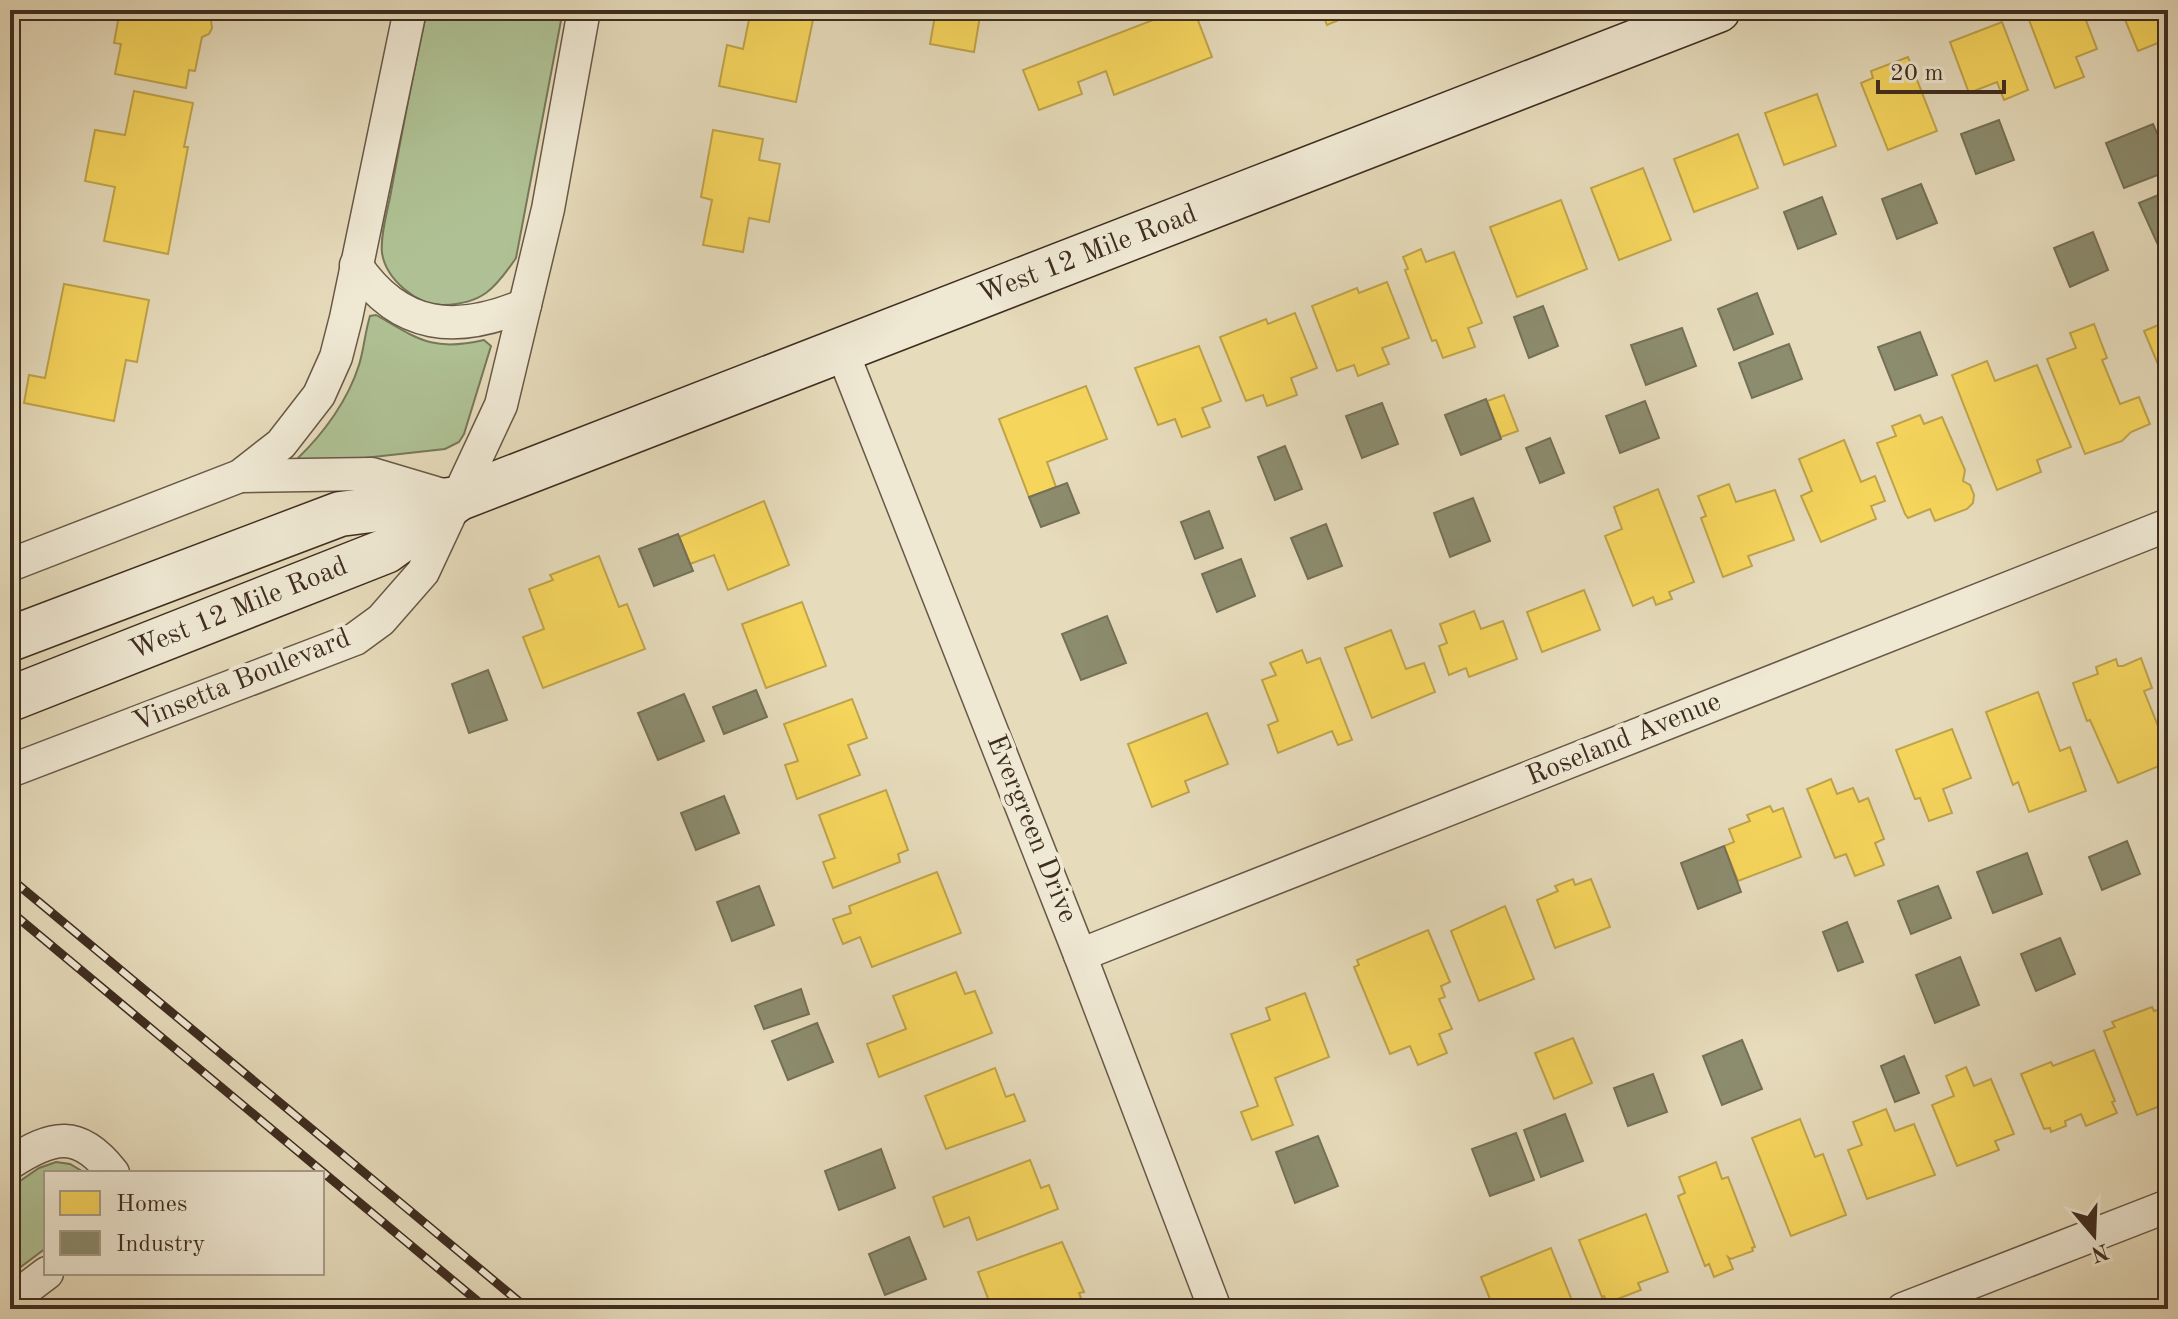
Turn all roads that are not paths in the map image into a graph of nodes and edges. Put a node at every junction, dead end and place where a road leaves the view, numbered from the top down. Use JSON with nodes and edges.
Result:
{"nodes":[{"id":1,"x":410,"y":10,"type":"edge"},
{"id":2,"x":584,"y":10,"type":"edge"},
{"id":3,"x":1718,"y":10,"type":"edge"},
{"id":4,"x":356,"y":265,"type":"junction"},
{"id":5,"x":525,"y":305,"type":"junction"},
{"id":6,"x":842,"y":351,"type":"junction"},
{"id":7,"x":240,"y":476,"type":"junction"},
{"id":8,"x":457,"y":499,"type":"junction"},
{"id":9,"x":2168,"y":525,"type":"edge"},
{"id":10,"x":10,"y":565,"type":"edge"},
{"id":11,"x":10,"y":639,"type":"edge"},
{"id":12,"x":10,"y":699,"type":"edge"},
{"id":13,"x":10,"y":771,"type":"edge"},
{"id":14,"x":1080,"y":955,"type":"junction"},
{"id":15,"x":10,"y":1163,"type":"edge"},
{"id":16,"x":111,"y":1171,"type":"edge"},
{"id":17,"x":2168,"y":1206,"type":"edge"},
{"id":18,"x":44,"y":1275,"type":"edge"},
{"id":19,"x":10,"y":1301,"type":"edge"},
{"id":20,"x":1215,"y":1309,"type":"edge"},
{"id":21,"x":1903,"y":1309,"type":"edge"}],
"edges":[{"from":1,"to":4,"type":"street"},
{"from":2,"to":5,"type":"street","name":"Vinsetta Boulevard"},
{"from":3,"to":6,"type":"main road","name":"West 12 Mile Road"},
{"from":4,"to":5,"type":"street"},
{"from":4,"to":7,"type":"street"},
{"from":5,"to":8,"type":"street","name":"Vinsetta Boulevard"},
{"from":6,"to":8,"type":"main road","name":"West 12 Mile Road"},
{"from":6,"to":14,"type":"street","name":"Evergreen Drive"},
{"from":7,"to":8,"type":"street"},
{"from":7,"to":10,"type":"street"},
{"from":8,"to":11,"type":"main road","name":"West 12 Mile Road"},
{"from":8,"to":12,"type":"main road","name":"West 12 Mile Road"},
{"from":8,"to":13,"type":"street","name":"Vinsetta Boulevard"},
{"from":9,"to":14,"type":"street","name":"Roseland Avenue"},
{"from":14,"to":20,"type":"street","name":"Evergreen Drive"},
{"from":15,"to":16,"type":"street"},
{"from":17,"to":21,"type":"street"},
{"from":18,"to":19,"type":"street"}]}
